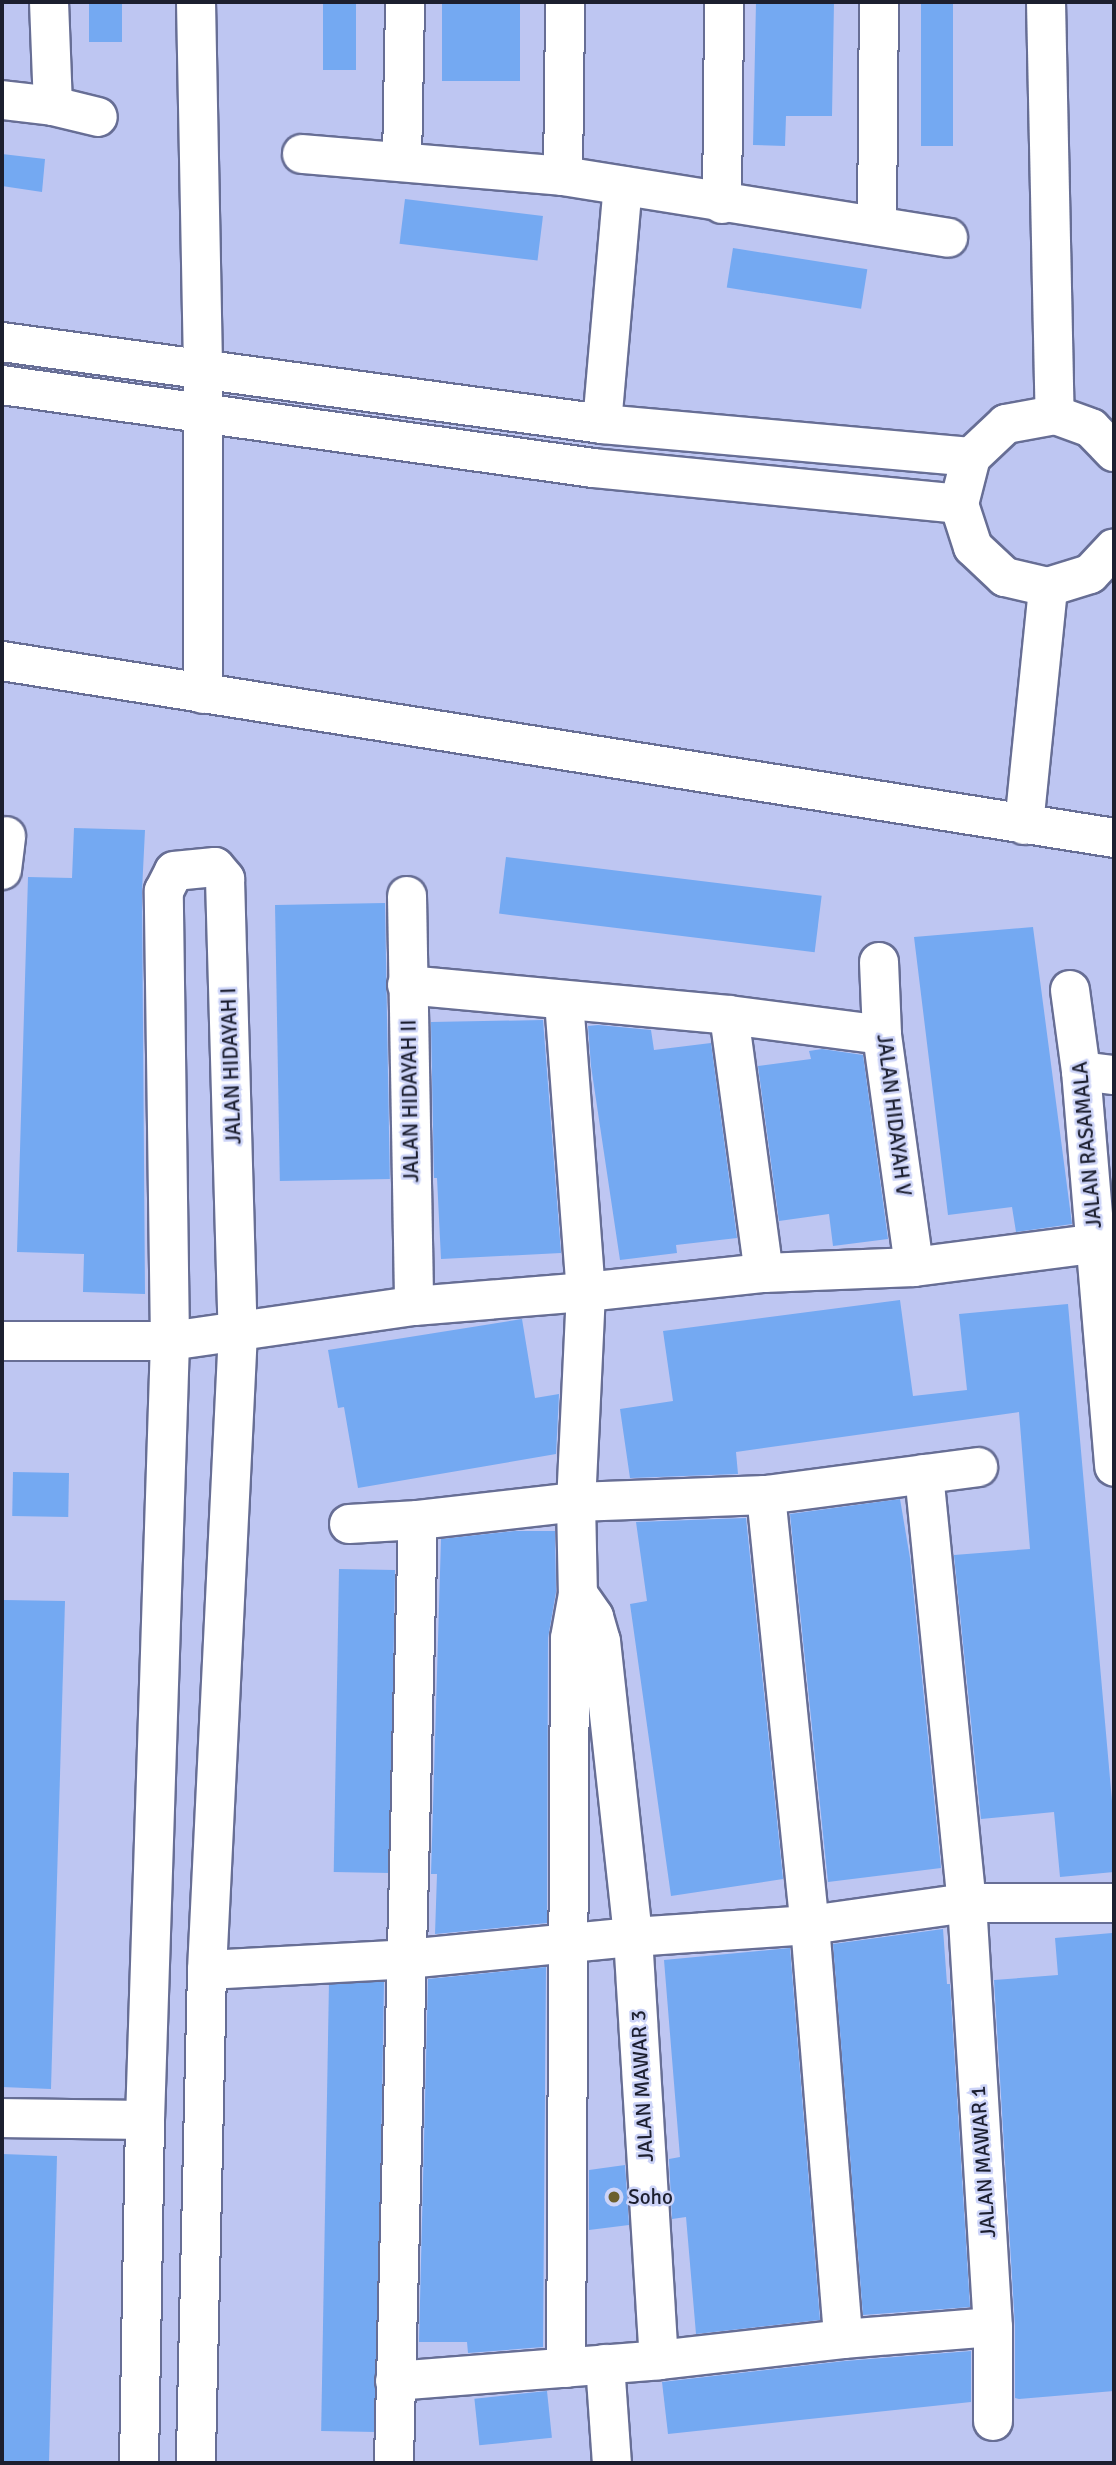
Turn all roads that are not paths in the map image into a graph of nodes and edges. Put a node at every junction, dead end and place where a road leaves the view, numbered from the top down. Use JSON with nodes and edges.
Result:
{"nodes":[{"id":1,"x":49,"y":2,"type":"edge"},
{"id":2,"x":196,"y":2,"type":"edge"},
{"id":3,"x":405,"y":2,"type":"edge"},
{"id":4,"x":565,"y":2,"type":"edge"},
{"id":5,"x":724,"y":2,"type":"edge"},
{"id":6,"x":879,"y":2,"type":"edge"},
{"id":7,"x":1046,"y":2,"type":"edge"},
{"id":8,"x":2,"y":100,"type":"edge"},
{"id":9,"x":53,"y":106,"type":"junction"},
{"id":10,"x":98,"y":117,"type":"dead end"},
{"id":11,"x":302,"y":154,"type":"dead end"},
{"id":12,"x":402,"y":161,"type":"junction"},
{"id":13,"x":564,"y":176,"type":"junction"},
{"id":14,"x":623,"y":186,"type":"junction"},
{"id":15,"x":722,"y":204,"type":"junction"},
{"id":16,"x":877,"y":224,"type":"junction"},
{"id":17,"x":948,"y":237,"type":"dead end"},
{"id":18,"x":2,"y":342,"type":"edge"},
{"id":19,"x":203,"y":368,"type":"junction"},
{"id":20,"x":2,"y":385,"type":"edge"},
{"id":21,"x":203,"y":415,"type":"junction"},
{"id":22,"x":1055,"y":415,"type":"junction"},
{"id":23,"x":602,"y":424,"type":"junction"},
{"id":24,"x":1114,"y":452,"type":"edge"},
{"id":25,"x":971,"y":457,"type":"junction"},
{"id":26,"x":959,"y":504,"type":"junction"},
{"id":27,"x":1114,"y":548,"type":"edge"},
{"id":28,"x":1048,"y":587,"type":"junction"},
{"id":29,"x":2,"y":661,"type":"edge"},
{"id":30,"x":203,"y":694,"type":"junction"},
{"id":31,"x":1024,"y":825,"type":"junction"},
{"id":32,"x":1114,"y":838,"type":"edge"},
{"id":33,"x":407,"y":896,"type":"dead end"},
{"id":34,"x":879,"y":962,"type":"dead end"},
{"id":35,"x":407,"y":985,"type":"junction"},
{"id":36,"x":1070,"y":990,"type":"dead end"},
{"id":37,"x":564,"y":1001,"type":"junction"},
{"id":38,"x":729,"y":1015,"type":"junction"},
{"id":39,"x":882,"y":1035,"type":"junction"},
{"id":40,"x":1098,"y":1073,"type":"edge"},
{"id":41,"x":1105,"y":1241,"type":"edge"},
{"id":42,"x":914,"y":1267,"type":"junction"},
{"id":43,"x":764,"y":1273,"type":"junction"},
{"id":44,"x":586,"y":1292,"type":"junction"},
{"id":45,"x":414,"y":1306,"type":"junction"},
{"id":46,"x":238,"y":1332,"type":"junction"},
{"id":47,"x":2,"y":1341,"type":"edge"},
{"id":48,"x":170,"y":1341,"type":"junction"},
{"id":49,"x":1114,"y":1454,"type":"edge"},
{"id":50,"x":978,"y":1467,"type":"dead end"},
{"id":51,"x":924,"y":1474,"type":"junction"},
{"id":52,"x":766,"y":1495,"type":"junction"},
{"id":53,"x":576,"y":1502,"type":"junction"},
{"id":54,"x":418,"y":1520,"type":"junction"},
{"id":55,"x":349,"y":1524,"type":"dead end"},
{"id":56,"x":578,"y":1594,"type":"junction"},
{"id":57,"x":967,"y":1903,"type":"junction"},
{"id":58,"x":1114,"y":1903,"type":"edge"},
{"id":59,"x":810,"y":1925,"type":"junction"},
{"id":60,"x":633,"y":1937,"type":"junction"},
{"id":61,"x":570,"y":1944,"type":"junction"},
{"id":62,"x":407,"y":1959,"type":"junction"},
{"id":63,"x":207,"y":1970,"type":"junction"},
{"id":64,"x":2,"y":2118,"type":"edge"},
{"id":65,"x":145,"y":2120,"type":"junction"},
{"id":66,"x":993,"y":2326,"type":"junction"},
{"id":67,"x":843,"y":2339,"type":"junction"},
{"id":68,"x":659,"y":2360,"type":"junction"},
{"id":69,"x":605,"y":2364,"type":"junction"},
{"id":70,"x":566,"y":2368,"type":"junction"},
{"id":71,"x":395,"y":2381,"type":"junction"},
{"id":72,"x":993,"y":2421,"type":"dead end"},
{"id":73,"x":394,"y":2460,"type":"dead end"},
{"id":74,"x":139,"y":2463,"type":"edge"},
{"id":75,"x":196,"y":2463,"type":"edge"},
{"id":76,"x":612,"y":2463,"type":"edge"}],
"edges":[{"from":1,"to":9,"type":"street"},
{"from":2,"to":19,"type":"street"},
{"from":3,"to":12,"type":"street"},
{"from":4,"to":13,"type":"street"},
{"from":5,"to":15,"type":"street"},
{"from":6,"to":16,"type":"street"},
{"from":7,"to":22,"type":"street"},
{"from":8,"to":9,"type":"street"},
{"from":9,"to":10,"type":"street"},
{"from":11,"to":12,"type":"street"},
{"from":12,"to":13,"type":"street"},
{"from":13,"to":14,"type":"street"},
{"from":14,"to":15,"type":"street"},
{"from":14,"to":23,"type":"street"},
{"from":15,"to":16,"type":"street"},
{"from":16,"to":17,"type":"street"},
{"from":18,"to":19,"type":"street"},
{"from":19,"to":21,"type":"street"},
{"from":19,"to":23,"type":"street"},
{"from":20,"to":21,"type":"street"},
{"from":21,"to":26,"type":"street"},
{"from":21,"to":30,"type":"street"},
{"from":22,"to":24,"type":"street"},
{"from":22,"to":25,"type":"street"},
{"from":23,"to":25,"type":"street"},
{"from":25,"to":26,"type":"street"},
{"from":26,"to":28,"type":"street"},
{"from":27,"to":28,"type":"street"},
{"from":28,"to":31,"type":"street"},
{"from":29,"to":30,"type":"street"},
{"from":30,"to":31,"type":"street"},
{"from":31,"to":32,"type":"street"},
{"from":33,"to":35,"type":"street","name":"JALAN HIDAYAH II"},
{"from":34,"to":39,"type":"street","name":"JALAN HIDAYAH V"},
{"from":35,"to":37,"type":"street"},
{"from":35,"to":45,"type":"street","name":"JALAN HIDAYAH II"},
{"from":36,"to":40,"type":"street","name":"JALAN RASAMALA"},
{"from":37,"to":38,"type":"street"},
{"from":37,"to":44,"type":"street"},
{"from":38,"to":39,"type":"street"},
{"from":38,"to":43,"type":"street"},
{"from":39,"to":42,"type":"street","name":"JALAN HIDAYAH V"},
{"from":40,"to":41,"type":"street","name":"JALAN RASAMALA"},
{"from":41,"to":42,"type":"street"},
{"from":41,"to":49,"type":"street","name":"JALAN RASAMALA"},
{"from":42,"to":43,"type":"street"},
{"from":43,"to":44,"type":"street"},
{"from":44,"to":45,"type":"street"},
{"from":44,"to":53,"type":"street"},
{"from":45,"to":46,"type":"street"},
{"from":46,"to":48,"type":"street"},
{"from":46,"to":48,"type":"street","name":"JALAN HIDAYAH I"},
{"from":46,"to":63,"type":"street"},
{"from":47,"to":48,"type":"street"},
{"from":48,"to":65,"type":"street"},
{"from":50,"to":51,"type":"street"},
{"from":51,"to":52,"type":"street"},
{"from":51,"to":57,"type":"street","name":"JALAN MAWAR 1"},
{"from":52,"to":53,"type":"street"},
{"from":52,"to":59,"type":"street"},
{"from":53,"to":54,"type":"street"},
{"from":53,"to":56,"type":"street"},
{"from":54,"to":55,"type":"street"},
{"from":54,"to":62,"type":"street"},
{"from":56,"to":60,"type":"street","name":"JALAN MAWAR 3"},
{"from":56,"to":61,"type":"street"},
{"from":57,"to":58,"type":"street"},
{"from":57,"to":59,"type":"street"},
{"from":57,"to":66,"type":"street","name":"JALAN MAWAR 1"},
{"from":59,"to":60,"type":"street"},
{"from":59,"to":67,"type":"street"},
{"from":60,"to":61,"type":"street"},
{"from":60,"to":68,"type":"street","name":"JALAN MAWAR 3"},
{"from":61,"to":62,"type":"street"},
{"from":61,"to":70,"type":"street"},
{"from":62,"to":63,"type":"street"},
{"from":62,"to":71,"type":"street"},
{"from":63,"to":75,"type":"street"},
{"from":64,"to":65,"type":"street"},
{"from":65,"to":74,"type":"street"},
{"from":66,"to":67,"type":"street"},
{"from":66,"to":72,"type":"street","name":"JALAN MAWAR 1"},
{"from":67,"to":68,"type":"street"},
{"from":68,"to":69,"type":"street"},
{"from":69,"to":70,"type":"street"},
{"from":69,"to":76,"type":"street"},
{"from":70,"to":71,"type":"street"},
{"from":71,"to":73,"type":"street"}]}
